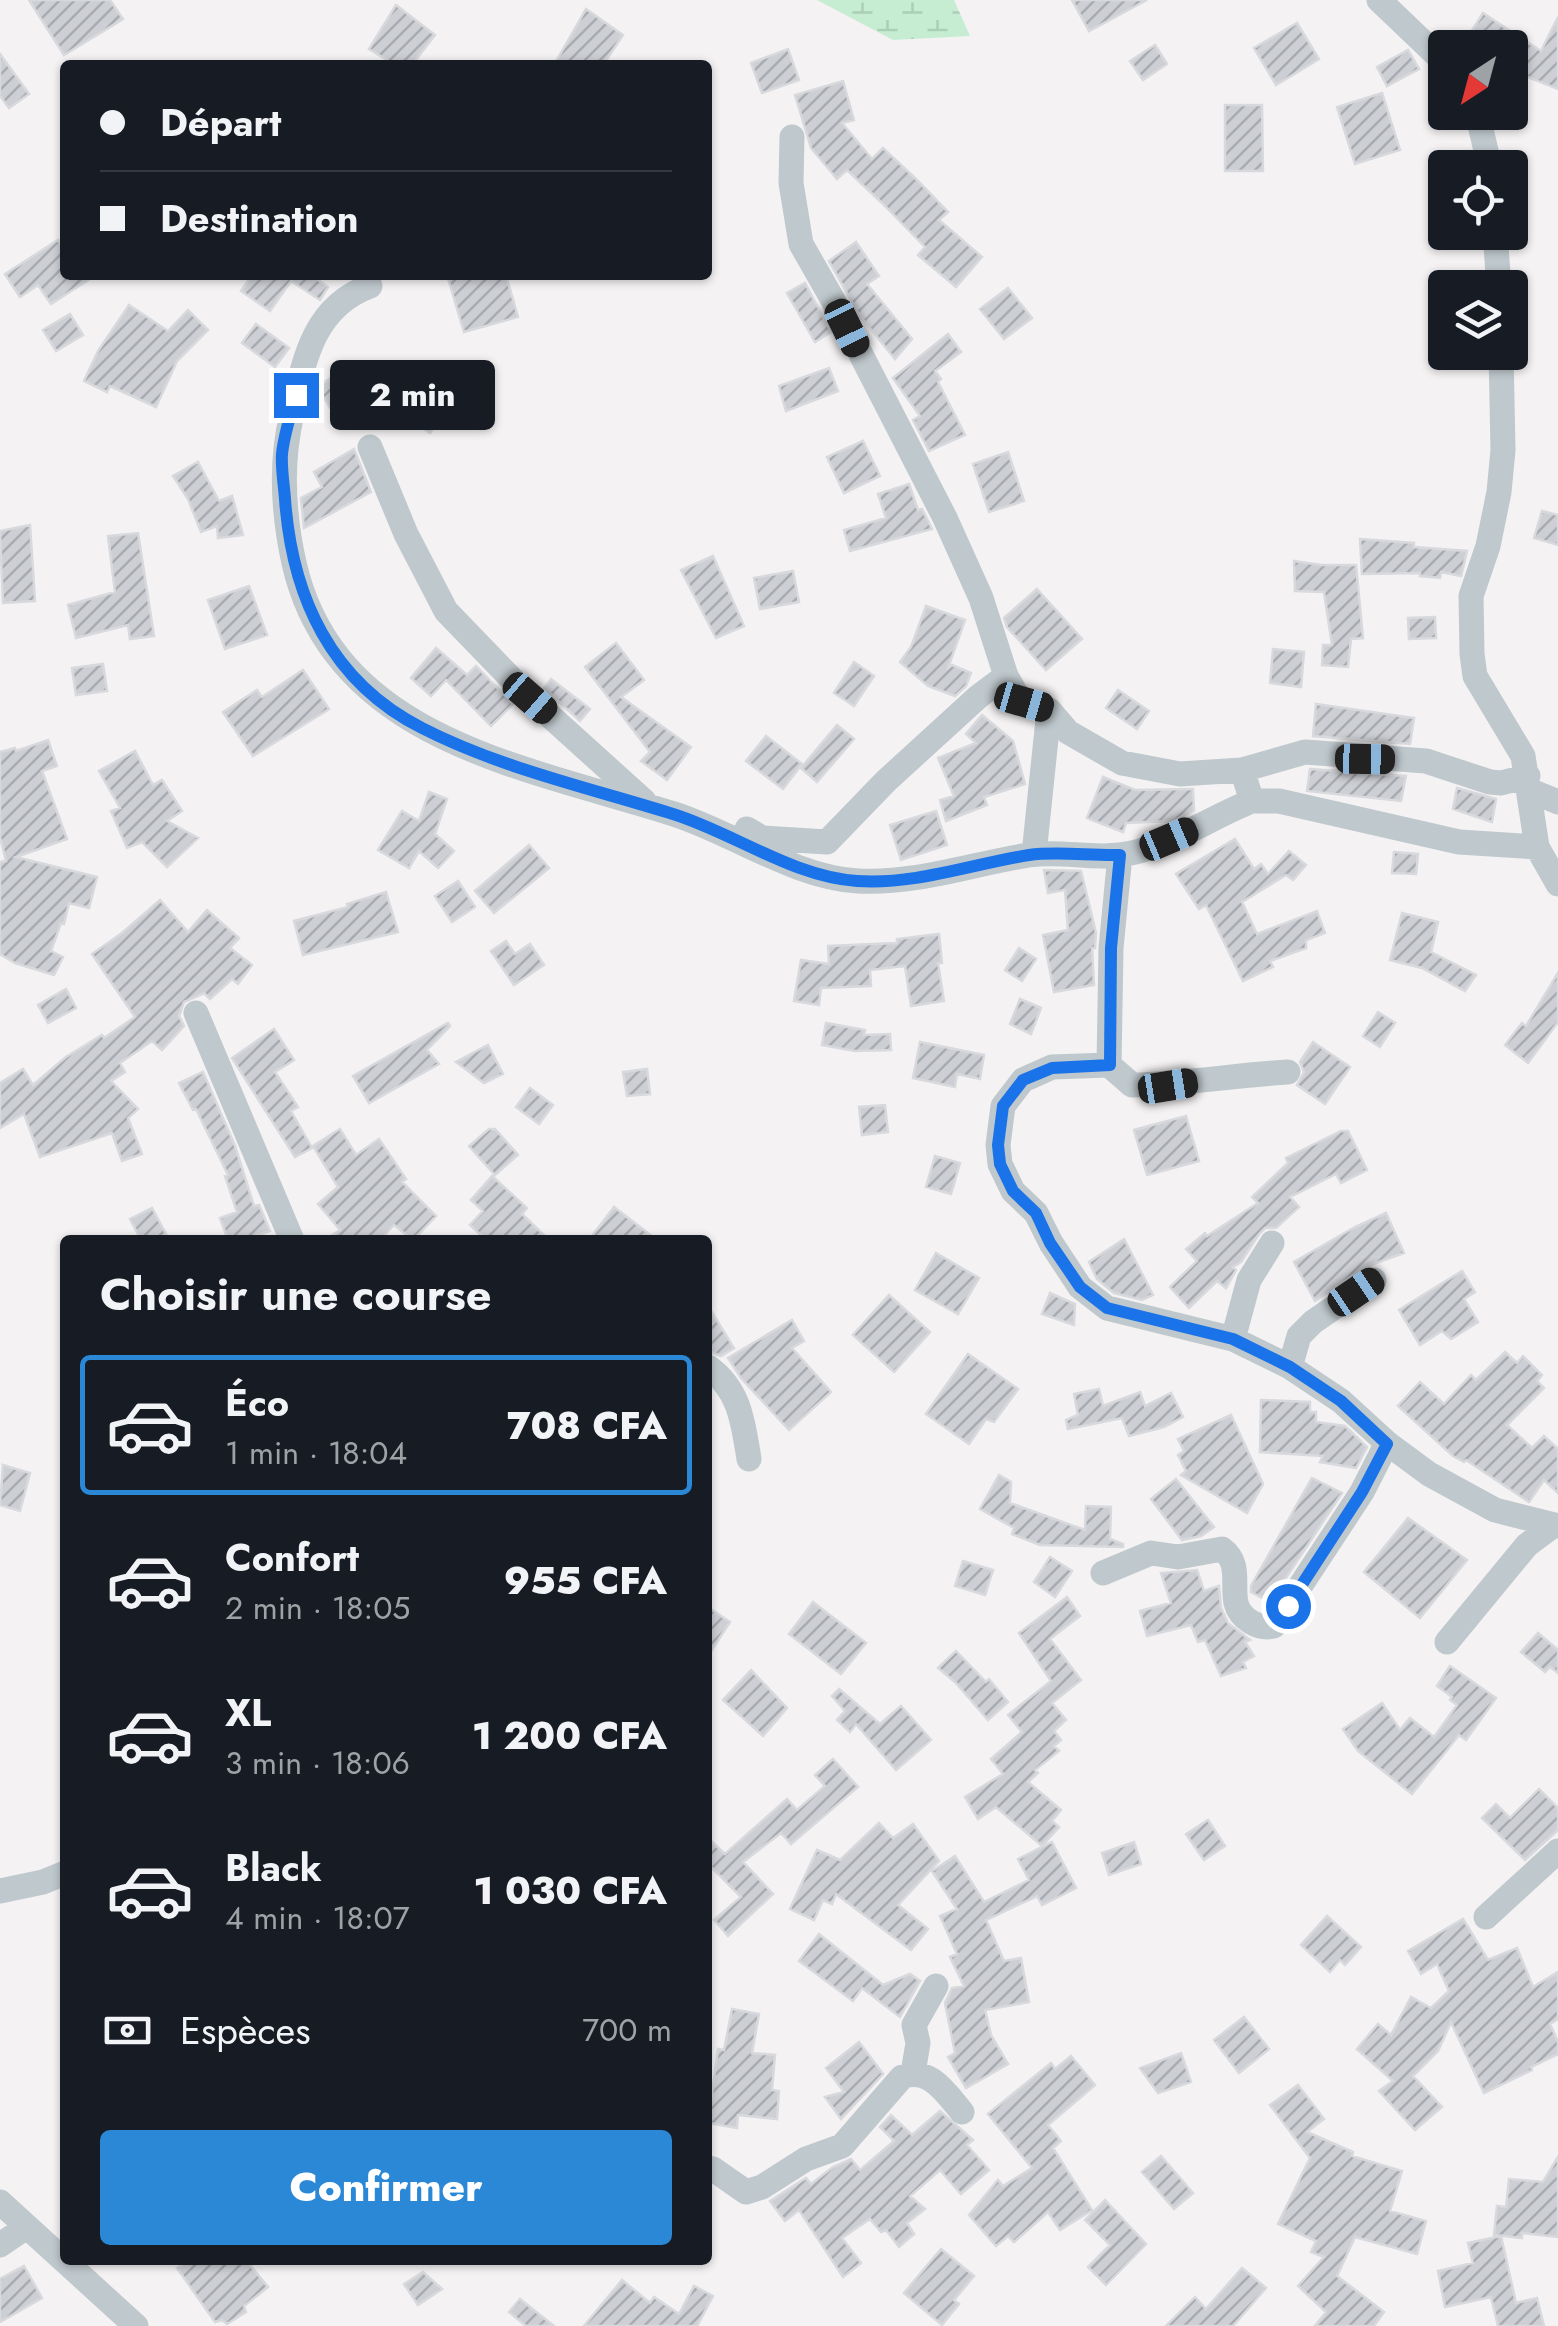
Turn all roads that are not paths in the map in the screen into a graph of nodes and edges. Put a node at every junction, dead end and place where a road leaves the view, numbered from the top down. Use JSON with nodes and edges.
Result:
{"nodes":[{"id":1,"x":1379,"y":0,"type":"edge"},
{"id":2,"x":1428,"y":47,"type":"edge"},
{"id":3,"x":792,"y":137,"type":"dead end"},
{"id":4,"x":370,"y":286,"type":"dead end"},
{"id":5,"x":1501,"y":370,"type":"edge"},
{"id":6,"x":370,"y":447,"type":"dead end"},
{"id":7,"x":1006,"y":676,"type":"junction"},
{"id":8,"x":1049,"y":710,"type":"junction"},
{"id":9,"x":1242,"y":770,"type":"junction"},
{"id":10,"x":1528,"y":783,"type":"junction"},
{"id":11,"x":1252,"y":801,"type":"junction"},
{"id":12,"x":1558,"y":802,"type":"edge"},
{"id":13,"x":652,"y":808,"type":"junction"},
{"id":14,"x":678,"y":816,"type":"junction"},
{"id":15,"x":827,"y":842,"type":"junction"},
{"id":16,"x":1537,"y":848,"type":"junction"},
{"id":17,"x":1034,"y":854,"type":"junction"},
{"id":18,"x":1120,"y":855,"type":"junction"},
{"id":19,"x":822,"y":875,"type":"junction"},
{"id":20,"x":1558,"y":884,"type":"edge"},
{"id":21,"x":196,"y":1013,"type":"dead end"},
{"id":22,"x":1110,"y":1065,"type":"junction"},
{"id":23,"x":1288,"y":1072,"type":"dead end"},
{"id":24,"x":290,"y":1235,"type":"edge"},
{"id":25,"x":1272,"y":1243,"type":"dead end"},
{"id":26,"x":1374,"y":1280,"type":"dead end"},
{"id":27,"x":1233,"y":1339,"type":"junction"},
{"id":28,"x":1290,"y":1367,"type":"junction"},
{"id":29,"x":712,"y":1370,"type":"edge"},
{"id":30,"x":1387,"y":1444,"type":"junction"},
{"id":31,"x":749,"y":1459,"type":"dead end"},
{"id":32,"x":1556,"y":1526,"type":"edge"},
{"id":33,"x":1104,"y":1573,"type":"dead end"},
{"id":34,"x":1447,"y":1642,"type":"dead end"},
{"id":35,"x":1558,"y":1851,"type":"edge"},
{"id":36,"x":60,"y":1875,"type":"edge"},
{"id":37,"x":0,"y":1891,"type":"edge"},
{"id":38,"x":1486,"y":1917,"type":"dead end"},
{"id":39,"x":936,"y":1986,"type":"dead end"},
{"id":40,"x":913,"y":2073,"type":"junction"},
{"id":41,"x":962,"y":2112,"type":"dead end"},
{"id":42,"x":712,"y":2168,"type":"edge"},
{"id":43,"x":0,"y":2202,"type":"edge"},
{"id":44,"x":26,"y":2228,"type":"junction"},
{"id":45,"x":0,"y":2245,"type":"edge"},
{"id":46,"x":60,"y":2258,"type":"edge"},
{"id":47,"x":68,"y":2265,"type":"edge"},
{"id":48,"x":136,"y":2326,"type":"edge"}],
"edges":[{"from":1,"to":2,"type":"street"},
{"from":3,"to":7,"type":"street"},
{"from":4,"to":13,"type":"street"},
{"from":5,"to":10,"type":"street"},
{"from":6,"to":13,"type":"street"},
{"from":7,"to":8,"type":"street"},
{"from":7,"to":15,"type":"street"},
{"from":8,"to":9,"type":"street"},
{"from":8,"to":17,"type":"street"},
{"from":9,"to":10,"type":"street"},
{"from":9,"to":11,"type":"street"},
{"from":10,"to":12,"type":"street"},
{"from":10,"to":16,"type":"street"},
{"from":11,"to":16,"type":"street"},
{"from":11,"to":18,"type":"street"},
{"from":13,"to":14,"type":"street"},
{"from":14,"to":15,"type":"street"},
{"from":14,"to":19,"type":"street"},
{"from":15,"to":19,"type":"street"},
{"from":16,"to":20,"type":"street"},
{"from":17,"to":18,"type":"street"},
{"from":17,"to":19,"type":"street"},
{"from":18,"to":22,"type":"street"},
{"from":21,"to":24,"type":"street"},
{"from":22,"to":23,"type":"street"},
{"from":22,"to":27,"type":"street"},
{"from":25,"to":27,"type":"street"},
{"from":26,"to":28,"type":"street"},
{"from":27,"to":28,"type":"street"},
{"from":28,"to":30,"type":"street"},
{"from":29,"to":31,"type":"street"},
{"from":30,"to":32,"type":"street"},
{"from":30,"to":33,"type":"street"},
{"from":32,"to":34,"type":"street"},
{"from":35,"to":38,"type":"street"},
{"from":36,"to":37,"type":"street"},
{"from":39,"to":40,"type":"street"},
{"from":40,"to":41,"type":"street"},
{"from":40,"to":42,"type":"street"},
{"from":43,"to":44,"type":"street"},
{"from":44,"to":45,"type":"street"},
{"from":44,"to":46,"type":"street"},
{"from":47,"to":48,"type":"street"}]}
